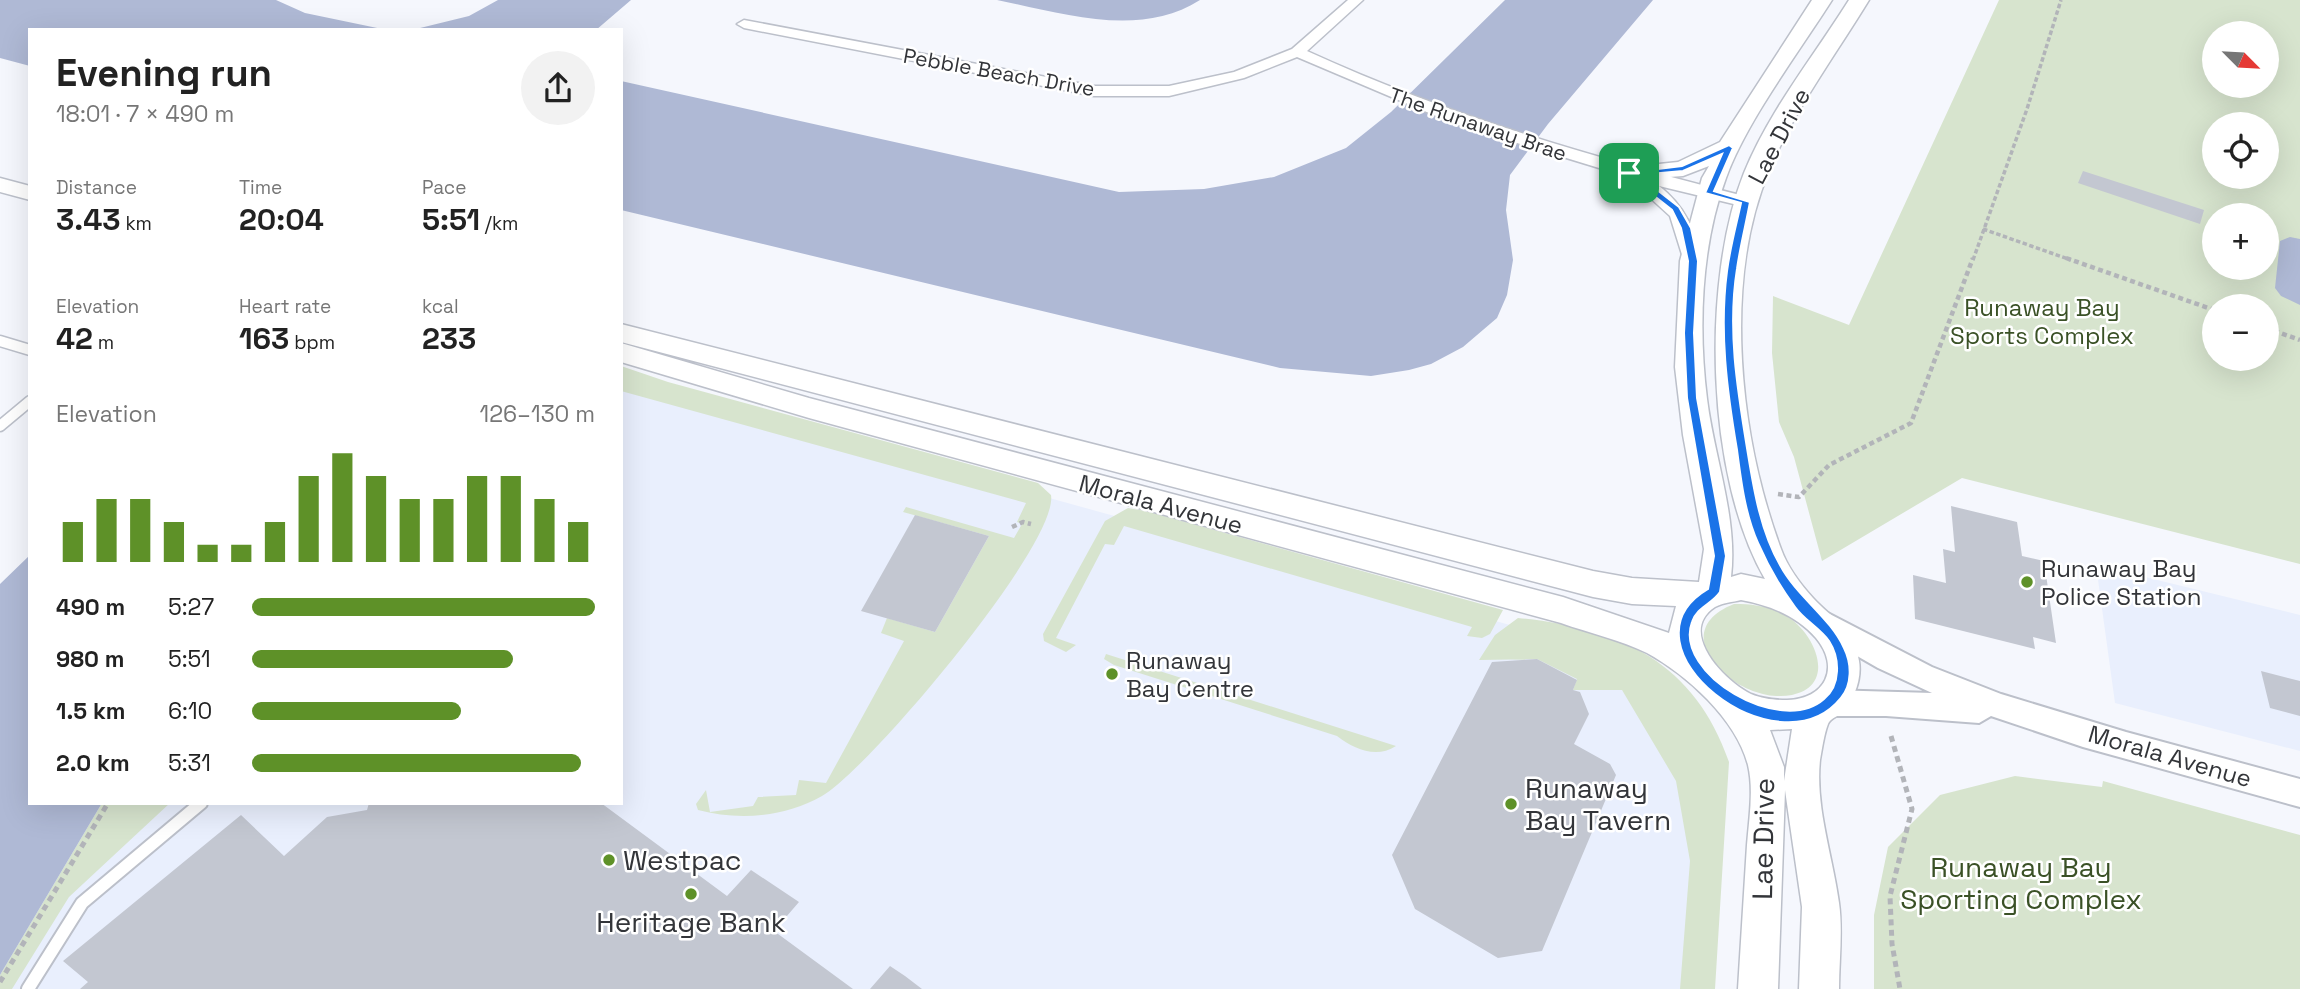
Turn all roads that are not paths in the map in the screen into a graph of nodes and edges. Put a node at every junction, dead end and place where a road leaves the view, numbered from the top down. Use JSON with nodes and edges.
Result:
{"nodes":[{"id":1,"x":1356,"y":0,"type":"edge"},
{"id":2,"x":1822,"y":0,"type":"edge"},
{"id":3,"x":1859,"y":0,"type":"edge"},
{"id":4,"x":744,"y":24,"type":"dead end"},
{"id":5,"x":1297,"y":52,"type":"junction"},
{"id":6,"x":1729,"y":148,"type":"junction"},
{"id":7,"x":0,"y":165,"type":"edge"},
{"id":8,"x":28,"y":172,"type":"edge"},
{"id":9,"x":1629,"y":173,"type":"junction"},
{"id":10,"x":0,"y":185,"type":"edge"},
{"id":11,"x":28,"y":192,"type":"edge"},
{"id":12,"x":1709,"y":193,"type":"junction"},
{"id":13,"x":1746,"y":202,"type":"junction"},
{"id":14,"x":1693,"y":261,"type":"junction"},
{"id":15,"x":623,"y":334,"type":"edge"},
{"id":16,"x":0,"y":341,"type":"edge"},
{"id":17,"x":28,"y":349,"type":"edge"},
{"id":18,"x":623,"y":353,"type":"edge"},
{"id":19,"x":28,"y":403,"type":"edge"},
{"id":20,"x":0,"y":426,"type":"edge"},
{"id":21,"x":1710,"y":593,"type":"junction"},
{"id":22,"x":1810,"y":613,"type":"junction"},
{"id":23,"x":1695,"y":667,"type":"junction"},
{"id":24,"x":1729,"y":699,"type":"junction"},
{"id":25,"x":1821,"y":708,"type":"junction"},
{"id":26,"x":2040,"y":719,"type":"junction"},
{"id":27,"x":2300,"y":793,"type":"edge"},
{"id":28,"x":199,"y":805,"type":"edge"},
{"id":29,"x":28,"y":989,"type":"edge"},
{"id":30,"x":1758,"y":989,"type":"edge"},
{"id":31,"x":1819,"y":989,"type":"edge"}],
"edges":[{"from":1,"to":5,"type":"street","name":"Pebble Beach Drive"},
{"from":2,"to":6,"type":"main road","name":"Lae Drive"},
{"from":3,"to":13,"type":"main road","name":"Lae Drive"},
{"from":4,"to":5,"type":"street","name":"Pebble Beach Drive"},
{"from":5,"to":9,"type":"street","name":"The Runaway Brae"},
{"from":6,"to":9,"type":"main road"},
{"from":6,"to":12,"type":"main road","name":"Lae Drive"},
{"from":7,"to":8,"type":"main road"},
{"from":9,"to":12,"type":"street","name":"The Runaway Brae"},
{"from":9,"to":14,"type":"street"},
{"from":10,"to":11,"type":"main road"},
{"from":12,"to":13,"type":"street","name":"The Runaway Brae"},
{"from":12,"to":14,"type":"main road","name":"Lae Drive"},
{"from":13,"to":22,"type":"main road","name":"Lae Drive"},
{"from":14,"to":21,"type":"main road","name":"Lae Drive"},
{"from":15,"to":21,"type":"main road","name":"Morala Avenue"},
{"from":16,"to":17,"type":"lane"},
{"from":18,"to":23,"type":"main road","name":"Morala Avenue"},
{"from":19,"to":20,"type":"lane"},
{"from":21,"to":22,"type":"main road"},
{"from":21,"to":23,"type":"main road"},
{"from":22,"to":25,"type":"main road"},
{"from":22,"to":26,"type":"street","name":"Morala Avenue"},
{"from":23,"to":24,"type":"main road"},
{"from":24,"to":25,"type":"main road"},
{"from":24,"to":30,"type":"main road","name":"Lae Drive"},
{"from":25,"to":26,"type":"street","name":"Morala Avenue"},
{"from":25,"to":31,"type":"main road","name":"Lae Drive"},
{"from":26,"to":27,"type":"street","name":"Morala Avenue"},
{"from":28,"to":29,"type":"lane"}]}
